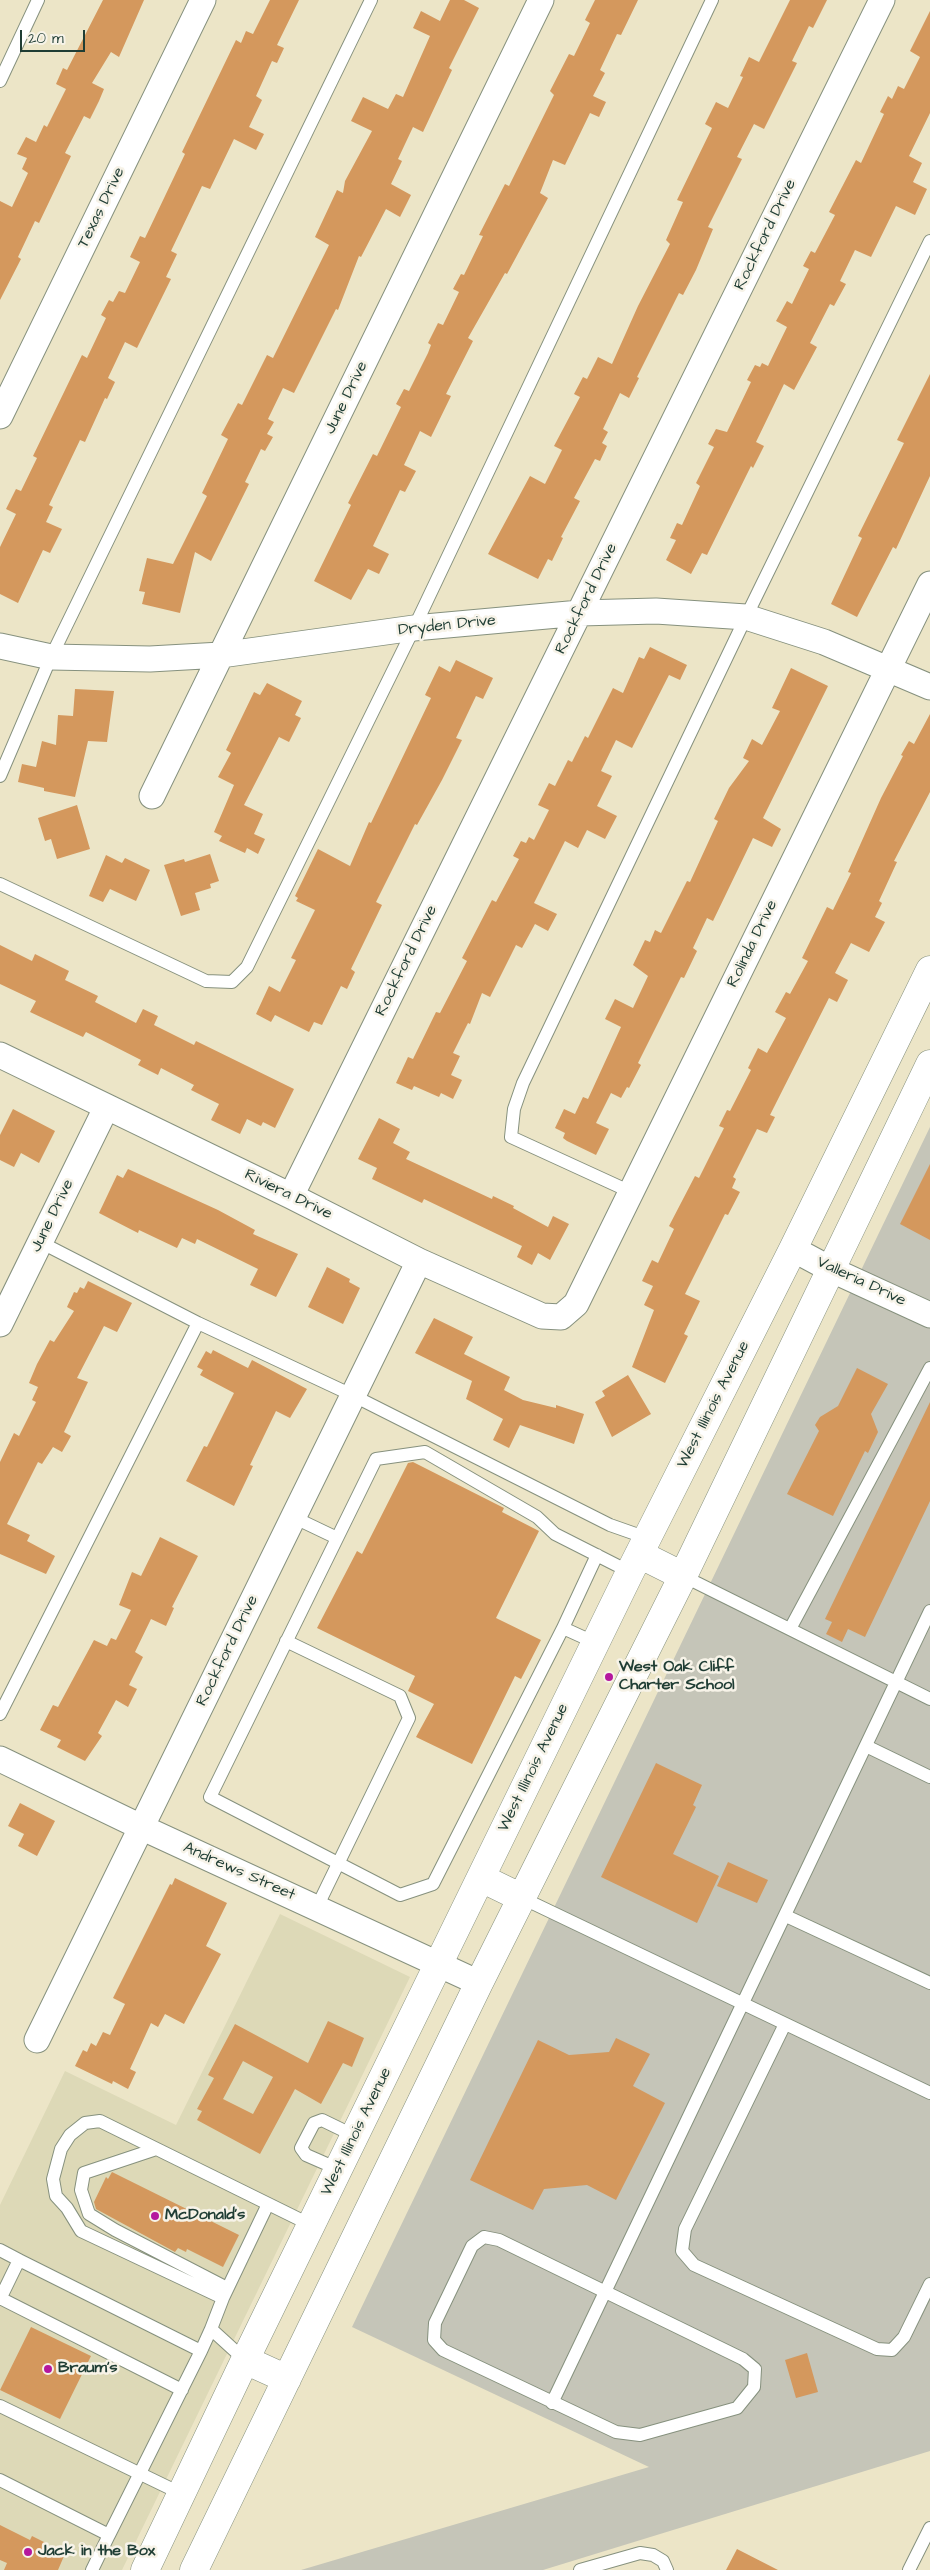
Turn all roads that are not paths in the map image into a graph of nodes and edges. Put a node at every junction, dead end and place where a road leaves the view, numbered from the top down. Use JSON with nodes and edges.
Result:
{"nodes":[{"id":1,"x":38,"y":0,"type":"edge"},
{"id":2,"x":203,"y":0,"type":"edge"},
{"id":3,"x":371,"y":0,"type":"edge"},
{"id":4,"x":541,"y":0,"type":"edge"},
{"id":5,"x":712,"y":0,"type":"edge"},
{"id":6,"x":882,"y":0,"type":"edge"},
{"id":7,"x":0,"y":81,"type":"edge"},
{"id":8,"x":930,"y":241,"type":"edge"},
{"id":9,"x":0,"y":416,"type":"edge"},
{"id":10,"x":930,"y":584,"type":"edge"},
{"id":11,"x":580,"y":613,"type":"junction"},
{"id":12,"x":746,"y":617,"type":"junction"},
{"id":13,"x":414,"y":628,"type":"junction"},
{"id":14,"x":0,"y":646,"type":"edge"},
{"id":15,"x":221,"y":655,"type":"junction"},
{"id":16,"x":51,"y":657,"type":"junction"},
{"id":17,"x":888,"y":668,"type":"junction"},
{"id":18,"x":930,"y":687,"type":"edge"},
{"id":19,"x":0,"y":776,"type":"edge"},
{"id":20,"x":152,"y":796,"type":"dead end"},
{"id":21,"x":0,"y":884,"type":"edge"},
{"id":22,"x":930,"y":970,"type":"edge"},
{"id":23,"x":922,"y":1004,"type":"edge"},
{"id":24,"x":0,"y":1055,"type":"edge"},
{"id":25,"x":930,"y":1064,"type":"edge"},
{"id":26,"x":106,"y":1108,"type":"junction"},
{"id":27,"x":631,"y":1192,"type":"junction"},
{"id":28,"x":291,"y":1196,"type":"junction"},
{"id":29,"x":40,"y":1242,"type":"junction"},
{"id":30,"x":793,"y":1249,"type":"junction"},
{"id":31,"x":419,"y":1261,"type":"junction"},
{"id":32,"x":832,"y":1270,"type":"junction"},
{"id":33,"x":576,"y":1304,"type":"joint"},
{"id":34,"x":930,"y":1315,"type":"edge"},
{"id":35,"x":198,"y":1323,"type":"junction"},
{"id":36,"x":0,"y":1324,"type":"edge"},
{"id":37,"x":930,"y":1368,"type":"edge"},
{"id":38,"x":352,"y":1396,"type":"junction"},
{"id":39,"x":293,"y":1517,"type":"junction"},
{"id":40,"x":337,"y":1538,"type":"junction"},
{"id":41,"x":597,"y":1555,"type":"junction"},
{"id":42,"x":638,"y":1555,"type":"junction"},
{"id":43,"x":683,"y":1576,"type":"junction"},
{"id":44,"x":930,"y":1611,"type":"edge"},
{"id":45,"x":563,"y":1628,"type":"junction"},
{"id":46,"x":790,"y":1629,"type":"junction"},
{"id":47,"x":286,"y":1641,"type":"junction"},
{"id":48,"x":596,"y":1643,"type":"junction"},
{"id":49,"x":896,"y":1683,"type":"junction"},
{"id":50,"x":930,"y":1699,"type":"edge"},
{"id":51,"x":0,"y":1714,"type":"edge"},
{"id":52,"x":866,"y":1746,"type":"junction"},
{"id":53,"x":0,"y":1759,"type":"edge"},
{"id":54,"x":930,"y":1777,"type":"edge"},
{"id":55,"x":143,"y":1828,"type":"junction"},
{"id":56,"x":338,"y":1864,"type":"junction"},
{"id":57,"x":481,"y":1878,"type":"junction"},
{"id":58,"x":522,"y":1898,"type":"junction"},
{"id":59,"x":317,"y":1907,"type":"junction"},
{"id":60,"x":786,"y":1916,"type":"junction"},
{"id":61,"x":439,"y":1964,"type":"junction"},
{"id":62,"x":479,"y":1983,"type":"junction"},
{"id":63,"x":930,"y":1983,"type":"edge"},
{"id":64,"x":744,"y":2004,"type":"junction"},
{"id":65,"x":785,"y":2024,"type":"junction"},
{"id":66,"x":37,"y":2040,"type":"dead end"},
{"id":67,"x":930,"y":2093,"type":"edge"},
{"id":68,"x":355,"y":2136,"type":"junction"},
{"id":69,"x":156,"y":2149,"type":"junction"},
{"id":70,"x":338,"y":2170,"type":"junction"},
{"id":71,"x":268,"y":2204,"type":"junction"},
{"id":72,"x":311,"y":2225,"type":"junction"},
{"id":73,"x":0,"y":2250,"type":"edge"},
{"id":74,"x":19,"y":2260,"type":"junction"},
{"id":75,"x":930,"y":2284,"type":"edge"},
{"id":76,"x":606,"y":2292,"type":"junction"},
{"id":77,"x":225,"y":2293,"type":"junction"},
{"id":78,"x":0,"y":2299,"type":"edge"},
{"id":79,"x":211,"y":2329,"type":"junction"},
{"id":80,"x":201,"y":2351,"type":"junction"},
{"id":81,"x":245,"y":2360,"type":"junction"},
{"id":82,"x":287,"y":2379,"type":"junction"},
{"id":83,"x":182,"y":2390,"type":"junction"},
{"id":84,"x":552,"y":2403,"type":"junction"},
{"id":85,"x":0,"y":2406,"type":"edge"},
{"id":86,"x":141,"y":2474,"type":"junction"},
{"id":87,"x":0,"y":2480,"type":"edge"},
{"id":88,"x":182,"y":2494,"type":"junction"},
{"id":89,"x":930,"y":2528,"type":"edge"},
{"id":90,"x":109,"y":2535,"type":"junction"},
{"id":91,"x":92,"y":2570,"type":"edge"},
{"id":92,"x":145,"y":2570,"type":"edge"},
{"id":93,"x":194,"y":2570,"type":"edge"},
{"id":94,"x":580,"y":2570,"type":"edge"},
{"id":95,"x":667,"y":2570,"type":"edge"},
{"id":96,"x":909,"y":2570,"type":"edge"}],
"edges":[{"from":1,"to":7,"type":"lane"},
{"from":2,"to":9,"type":"street","name":"Texas Drive"},
{"from":3,"to":16,"type":"lane"},
{"from":4,"to":15,"type":"street","name":"June Drive"},
{"from":5,"to":13,"type":"lane"},
{"from":6,"to":11,"type":"street","name":"Rockford Drive"},
{"from":8,"to":12,"type":"lane"},
{"from":10,"to":17,"type":"street","name":"Rolinda Drive"},
{"from":11,"to":12,"type":"street","name":"Dryden Drive"},
{"from":11,"to":13,"type":"street","name":"Dryden Drive"},
{"from":11,"to":28,"type":"street","name":"Rockford Drive"},
{"from":12,"to":17,"type":"street","name":"Dryden Drive"},
{"from":12,"to":27,"type":"lane"},
{"from":13,"to":15,"type":"street","name":"Dryden Drive"},
{"from":13,"to":21,"type":"lane"},
{"from":14,"to":16,"type":"street","name":"Dryden Drive"},
{"from":15,"to":16,"type":"street","name":"Dryden Drive"},
{"from":15,"to":20,"type":"street","name":"June Drive"},
{"from":16,"to":19,"type":"lane"},
{"from":17,"to":18,"type":"street"},
{"from":17,"to":27,"type":"street","name":"Rolinda Drive"},
{"from":22,"to":23,"type":"main road","name":"West Illinois Avenue"},
{"from":23,"to":30,"type":"main road","name":"West Illinois Avenue"},
{"from":24,"to":26,"type":"street","name":"Riviera Drive"},
{"from":25,"to":32,"type":"main road"},
{"from":26,"to":28,"type":"street","name":"Riviera Drive"},
{"from":26,"to":29,"type":"street","name":"June Drive"},
{"from":27,"to":33,"type":"street","name":"Rolinda Drive"},
{"from":28,"to":31,"type":"street","name":"Riviera Drive"},
{"from":29,"to":35,"type":"lane"},
{"from":29,"to":36,"type":"street","name":"June Drive"},
{"from":30,"to":32,"type":"street","name":"Valleria Drive"},
{"from":30,"to":42,"type":"main road","name":"West Illinois Avenue"},
{"from":31,"to":33,"type":"street","name":"Riviera Drive"},
{"from":31,"to":38,"type":"street","name":"Rockford Drive"},
{"from":32,"to":34,"type":"street","name":"Valleria Drive"},
{"from":32,"to":43,"type":"main road"},
{"from":35,"to":38,"type":"lane"},
{"from":35,"to":51,"type":"lane"},
{"from":37,"to":46,"type":"lane"},
{"from":38,"to":39,"type":"street","name":"Rockford Drive"},
{"from":38,"to":42,"type":"lane"},
{"from":39,"to":40,"type":"lane"},
{"from":39,"to":55,"type":"street","name":"Rockford Drive"},
{"from":40,"to":41,"type":"lane"},
{"from":40,"to":47,"type":"lane"},
{"from":41,"to":42,"type":"lane"},
{"from":41,"to":45,"type":"lane"},
{"from":42,"to":43,"type":"main road"},
{"from":42,"to":48,"type":"main road","name":"West Illinois Avenue"},
{"from":43,"to":46,"type":"lane"},
{"from":43,"to":58,"type":"main road"},
{"from":44,"to":49,"type":"lane"},
{"from":45,"to":48,"type":"lane"},
{"from":45,"to":56,"type":"lane"},
{"from":46,"to":49,"type":"lane"},
{"from":47,"to":56,"type":"lane"},
{"from":47,"to":56,"type":"lane"},
{"from":48,"to":57,"type":"main road","name":"West Illinois Avenue"},
{"from":49,"to":50,"type":"lane"},
{"from":49,"to":52,"type":"lane"},
{"from":52,"to":54,"type":"lane"},
{"from":52,"to":60,"type":"lane"},
{"from":53,"to":55,"type":"street","name":"Andrews Street"},
{"from":55,"to":59,"type":"street","name":"Andrews Street"},
{"from":55,"to":66,"type":"street","name":"Rockford Drive"},
{"from":56,"to":59,"type":"lane"},
{"from":57,"to":58,"type":"main road"},
{"from":57,"to":61,"type":"main road","name":"West Illinois Avenue"},
{"from":58,"to":62,"type":"main road"},
{"from":58,"to":64,"type":"lane"},
{"from":59,"to":61,"type":"street","name":"Andrews Street"},
{"from":60,"to":63,"type":"lane"},
{"from":60,"to":64,"type":"lane"},
{"from":61,"to":62,"type":"street","name":"Andrews Street"},
{"from":61,"to":68,"type":"main road","name":"West Illinois Avenue"},
{"from":62,"to":82,"type":"main road"},
{"from":64,"to":65,"type":"lane"},
{"from":64,"to":76,"type":"lane"},
{"from":65,"to":67,"type":"lane"},
{"from":65,"to":75,"type":"lane"},
{"from":68,"to":70,"type":"main road","name":"West Illinois Avenue"},
{"from":68,"to":70,"type":"lane"},
{"from":69,"to":71,"type":"lane"},
{"from":69,"to":77,"type":"lane"},
{"from":69,"to":77,"type":"lane"},
{"from":70,"to":72,"type":"main road","name":"West Illinois Avenue"},
{"from":71,"to":72,"type":"lane"},
{"from":71,"to":77,"type":"lane"},
{"from":72,"to":81,"type":"main road","name":"West Illinois Avenue"},
{"from":73,"to":74,"type":"lane"},
{"from":74,"to":78,"type":"lane"},
{"from":74,"to":80,"type":"lane"},
{"from":76,"to":84,"type":"lane"},
{"from":76,"to":84,"type":"lane"},
{"from":76,"to":84,"type":"lane"},
{"from":77,"to":79,"type":"lane"},
{"from":78,"to":83,"type":"lane"},
{"from":79,"to":80,"type":"lane"},
{"from":79,"to":81,"type":"lane"},
{"from":80,"to":83,"type":"lane"},
{"from":81,"to":82,"type":"main road"},
{"from":81,"to":88,"type":"main road","name":"West Illinois Avenue"},
{"from":82,"to":93,"type":"main road"},
{"from":83,"to":86,"type":"lane"},
{"from":85,"to":86,"type":"lane"},
{"from":86,"to":88,"type":"lane"},
{"from":86,"to":90,"type":"lane"},
{"from":87,"to":90,"type":"lane"},
{"from":88,"to":92,"type":"main road","name":"West Illinois Avenue"},
{"from":89,"to":96,"type":"lane"},
{"from":90,"to":91,"type":"lane"},
{"from":94,"to":95,"type":"lane"}]}
